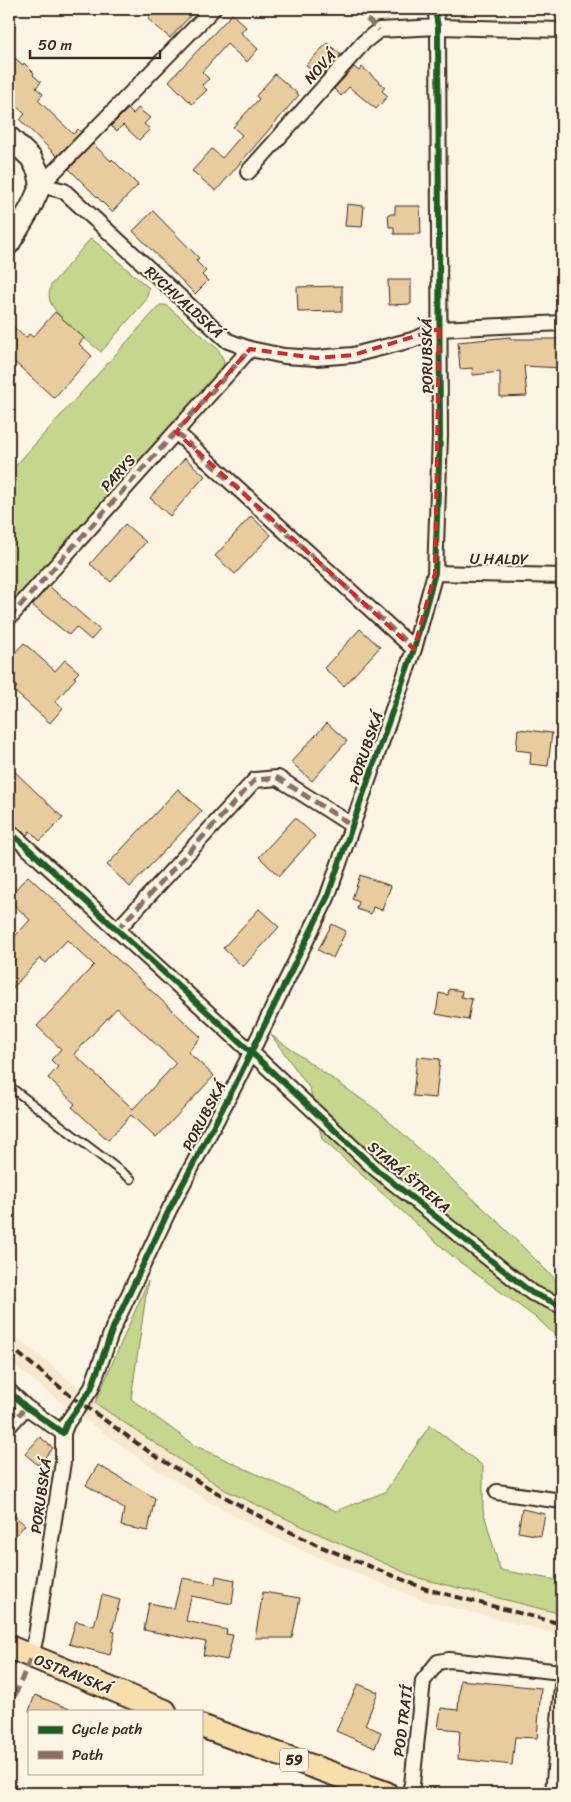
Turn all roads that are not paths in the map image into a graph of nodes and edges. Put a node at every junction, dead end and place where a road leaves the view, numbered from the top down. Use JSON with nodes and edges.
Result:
{"nodes":[{"id":1,"x":213,"y":9,"type":"edge"},
{"id":2,"x":435,"y":9,"type":"edge"},
{"id":3,"x":438,"y":27,"type":"junction"},
{"id":4,"x":562,"y":30,"type":"edge"},
{"id":5,"x":9,"y":136,"type":"edge"},
{"id":6,"x":248,"y":172,"type":"dead end"},
{"id":7,"x":41,"y":185,"type":"junction"},
{"id":8,"x":9,"y":244,"type":"edge"},
{"id":9,"x":562,"y":323,"type":"edge"},
{"id":10,"x":439,"y":329,"type":"junction"},
{"id":11,"x":250,"y":349,"type":"junction"},
{"id":12,"x":176,"y":432,"type":"junction"},
{"id":13,"x":435,"y":573,"type":"junction"},
{"id":14,"x":562,"y":576,"type":"edge"},
{"id":15,"x":9,"y":618,"type":"edge"},
{"id":16,"x":414,"y":649,"type":"junction"},
{"id":17,"x":352,"y":826,"type":"junction"},
{"id":18,"x":9,"y":831,"type":"edge"},
{"id":19,"x":117,"y":930,"type":"junction"},
{"id":20,"x":251,"y":1052,"type":"junction"},
{"id":21,"x":9,"y":1086,"type":"edge"},
{"id":22,"x":131,"y":1179,"type":"dead end"},
{"id":23,"x":562,"y":1306,"type":"edge"},
{"id":24,"x":9,"y":1391,"type":"edge"},
{"id":25,"x":26,"y":1407,"type":"junction"},
{"id":26,"x":9,"y":1426,"type":"edge"},
{"id":27,"x":63,"y":1433,"type":"junction"},
{"id":28,"x":497,"y":1492,"type":"dead end"},
{"id":29,"x":562,"y":1501,"type":"edge"},
{"id":30,"x":9,"y":1647,"type":"edge"},
{"id":31,"x":31,"y":1657,"type":"junction"},
{"id":32,"x":562,"y":1672,"type":"edge"},
{"id":33,"x":562,"y":1686,"type":"edge"},
{"id":34,"x":163,"y":1710,"type":"edge"},
{"id":35,"x":202,"y":1726,"type":"edge"},
{"id":36,"x":386,"y":1793,"type":"edge"},
{"id":37,"x":409,"y":1793,"type":"edge"},
{"id":38,"x":553,"y":1793,"type":"edge"}],
"edges":[{"from":1,"to":7,"type":"street"},
{"from":2,"to":3,"type":"street","name":"PORUBSKÁ"},
{"from":3,"to":4,"type":"street","name":"NOVÁ"},
{"from":3,"to":6,"type":"street","name":"NOVÁ"},
{"from":3,"to":10,"type":"street","name":"PORUBSKÁ"},
{"from":5,"to":7,"type":"street"},
{"from":7,"to":8,"type":"street"},
{"from":7,"to":11,"type":"street","name":"RYCHVALDSKÁ"},
{"from":9,"to":10,"type":"street","name":"RYCHVALDSKÁ"},
{"from":10,"to":11,"type":"street","name":"RYCHVALDSKÁ"},
{"from":10,"to":13,"type":"street","name":"PORUBSKÁ"},
{"from":11,"to":12,"type":"street","name":"PARYS"},
{"from":12,"to":15,"type":"street","name":"PARYS"},
{"from":12,"to":16,"type":"street"},
{"from":13,"to":14,"type":"street","name":"U HALDY"},
{"from":13,"to":16,"type":"street","name":"PORUBSKÁ"},
{"from":16,"to":17,"type":"street","name":"PORUBSKÁ"},
{"from":17,"to":19,"type":"street"},
{"from":17,"to":20,"type":"street","name":"PORUBSKÁ"},
{"from":18,"to":19,"type":"street","name":"STARÁ ŠTREKA"},
{"from":19,"to":20,"type":"street","name":"STARÁ ŠTREKA"},
{"from":20,"to":23,"type":"street","name":"STARÁ ŠTREKA"},
{"from":20,"to":27,"type":"street","name":"PORUBSKÁ"},
{"from":21,"to":22,"type":"lane"},
{"from":24,"to":25,"type":"street"},
{"from":25,"to":26,"type":"street"},
{"from":25,"to":27,"type":"street"},
{"from":27,"to":31,"type":"street","name":"PORUBSKÁ"},
{"from":28,"to":29,"type":"street"},
{"from":30,"to":31,"type":"main road","name":"OSTRAVSKÁ"},
{"from":31,"to":34,"type":"main road","name":"OSTRAVSKÁ"},
{"from":32,"to":37,"type":"street","name":"POD TRATÍ"},
{"from":33,"to":38,"type":"street"},
{"from":35,"to":36,"type":"main road","number":"59"}]}
